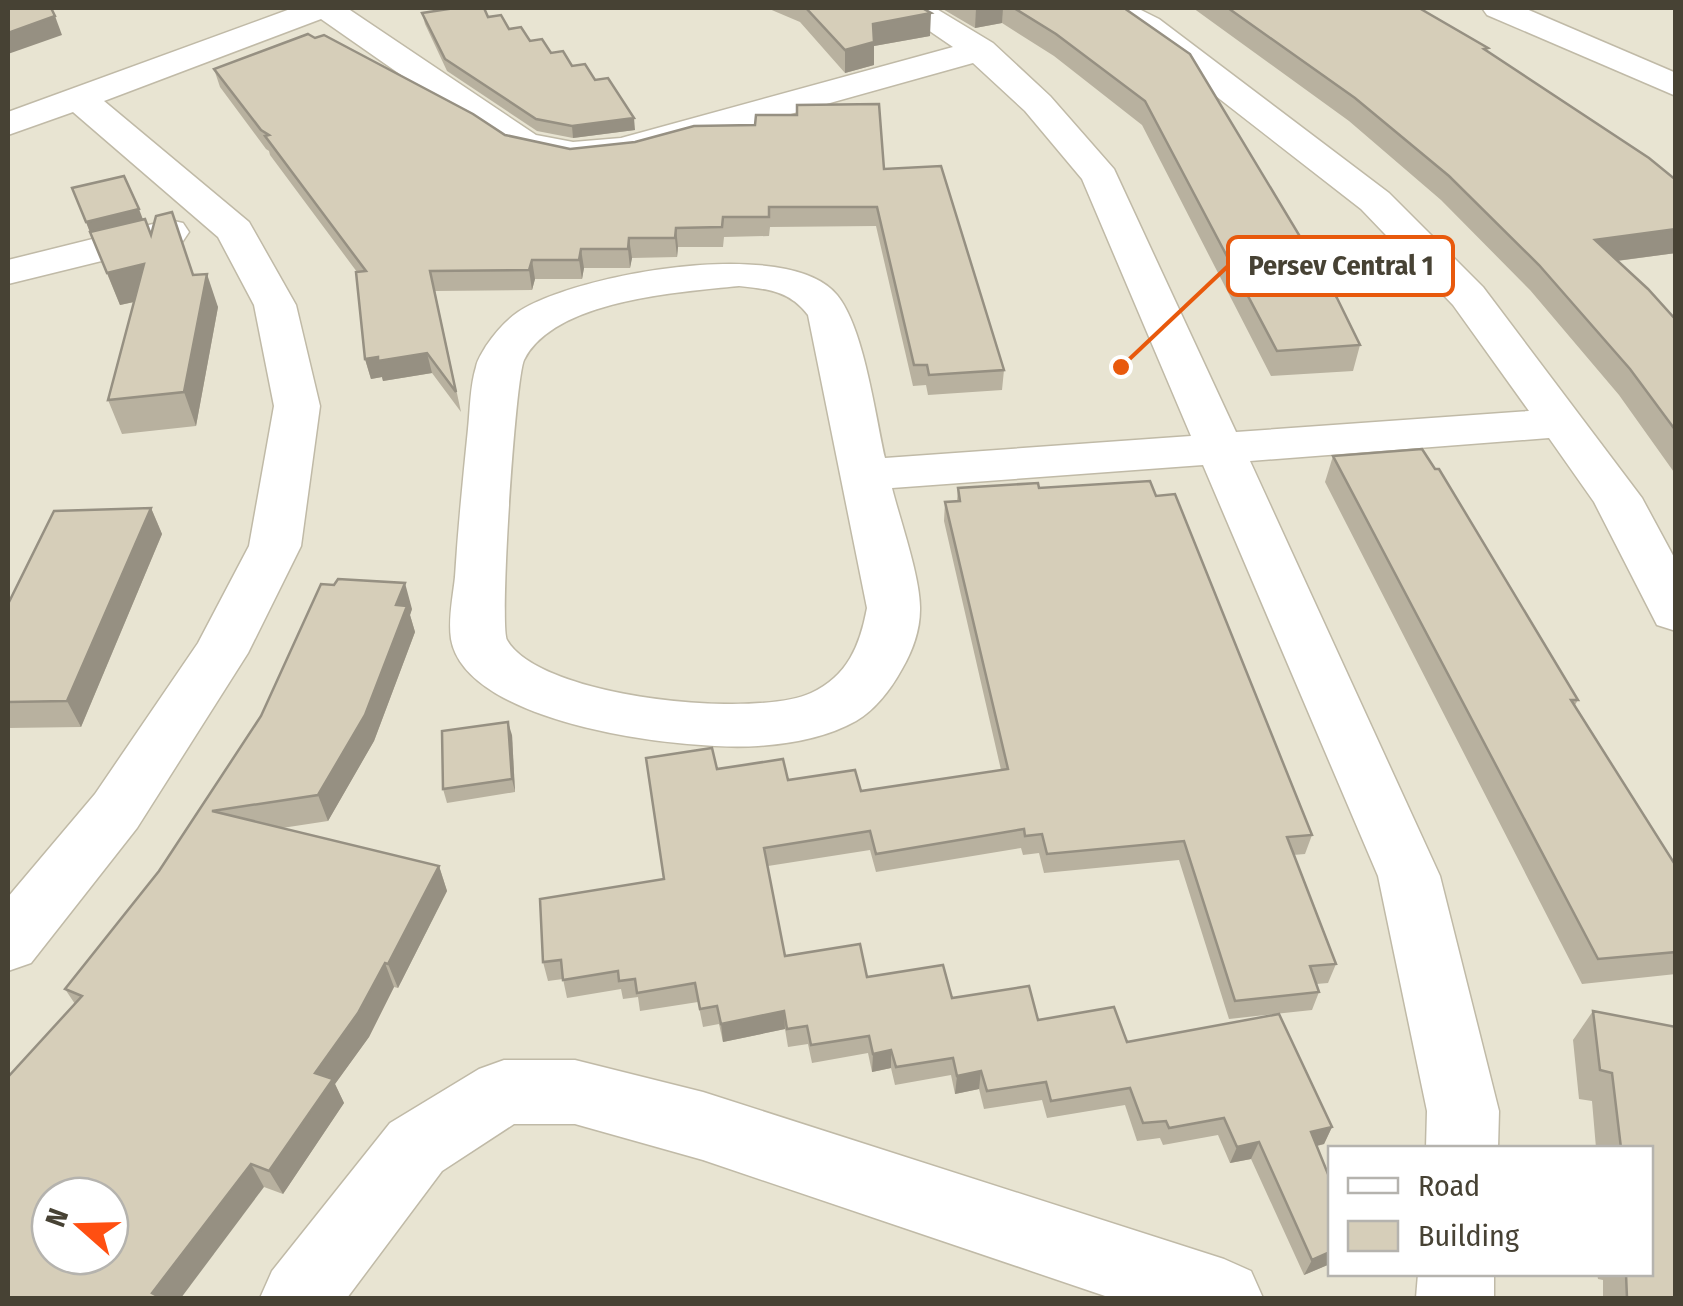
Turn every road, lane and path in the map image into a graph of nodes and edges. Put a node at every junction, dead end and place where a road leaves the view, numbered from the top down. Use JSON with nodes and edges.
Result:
{"nodes":[{"id":1,"x":324,"y":8,"type":"edge"},
{"id":2,"x":912,"y":8,"type":"edge"},
{"id":3,"x":1498,"y":8,"type":"edge"},
{"id":4,"x":1130,"y":13,"type":"edge"},
{"id":5,"x":981,"y":50,"type":"junction"},
{"id":6,"x":1676,"y":86,"type":"edge"},
{"id":7,"x":78,"y":98,"type":"junction"},
{"id":8,"x":8,"y":124,"type":"edge"},
{"id":9,"x":221,"y":219,"type":"junction"},
{"id":10,"x":8,"y":272,"type":"edge"},
{"id":11,"x":1561,"y":423,"type":"junction"},
{"id":12,"x":1219,"y":446,"type":"junction"},
{"id":13,"x":862,"y":476,"type":"junction"},
{"id":14,"x":1676,"y":612,"type":"edge"},
{"id":15,"x":8,"y":943,"type":"edge"},
{"id":16,"x":1462,"y":1146,"type":"edge"},
{"id":17,"x":299,"y":1298,"type":"edge"},
{"id":18,"x":1224,"y":1298,"type":"edge"}],
"edges":[{"from":1,"to":5,"type":"street"},
{"from":1,"to":7,"type":"street"},
{"from":2,"to":5,"type":"street"},
{"from":3,"to":6,"type":"street"},
{"from":4,"to":11,"type":"street"},
{"from":5,"to":12,"type":"street"},
{"from":7,"to":8,"type":"street"},
{"from":7,"to":9,"type":"street"},
{"from":9,"to":10,"type":"street"},
{"from":9,"to":15,"type":"street"},
{"from":11,"to":12,"type":"street"},
{"from":11,"to":14,"type":"street"},
{"from":12,"to":13,"type":"street"},
{"from":12,"to":16,"type":"street"},
{"from":13,"to":13,"type":"street"},
{"from":17,"to":18,"type":"street"}]}
